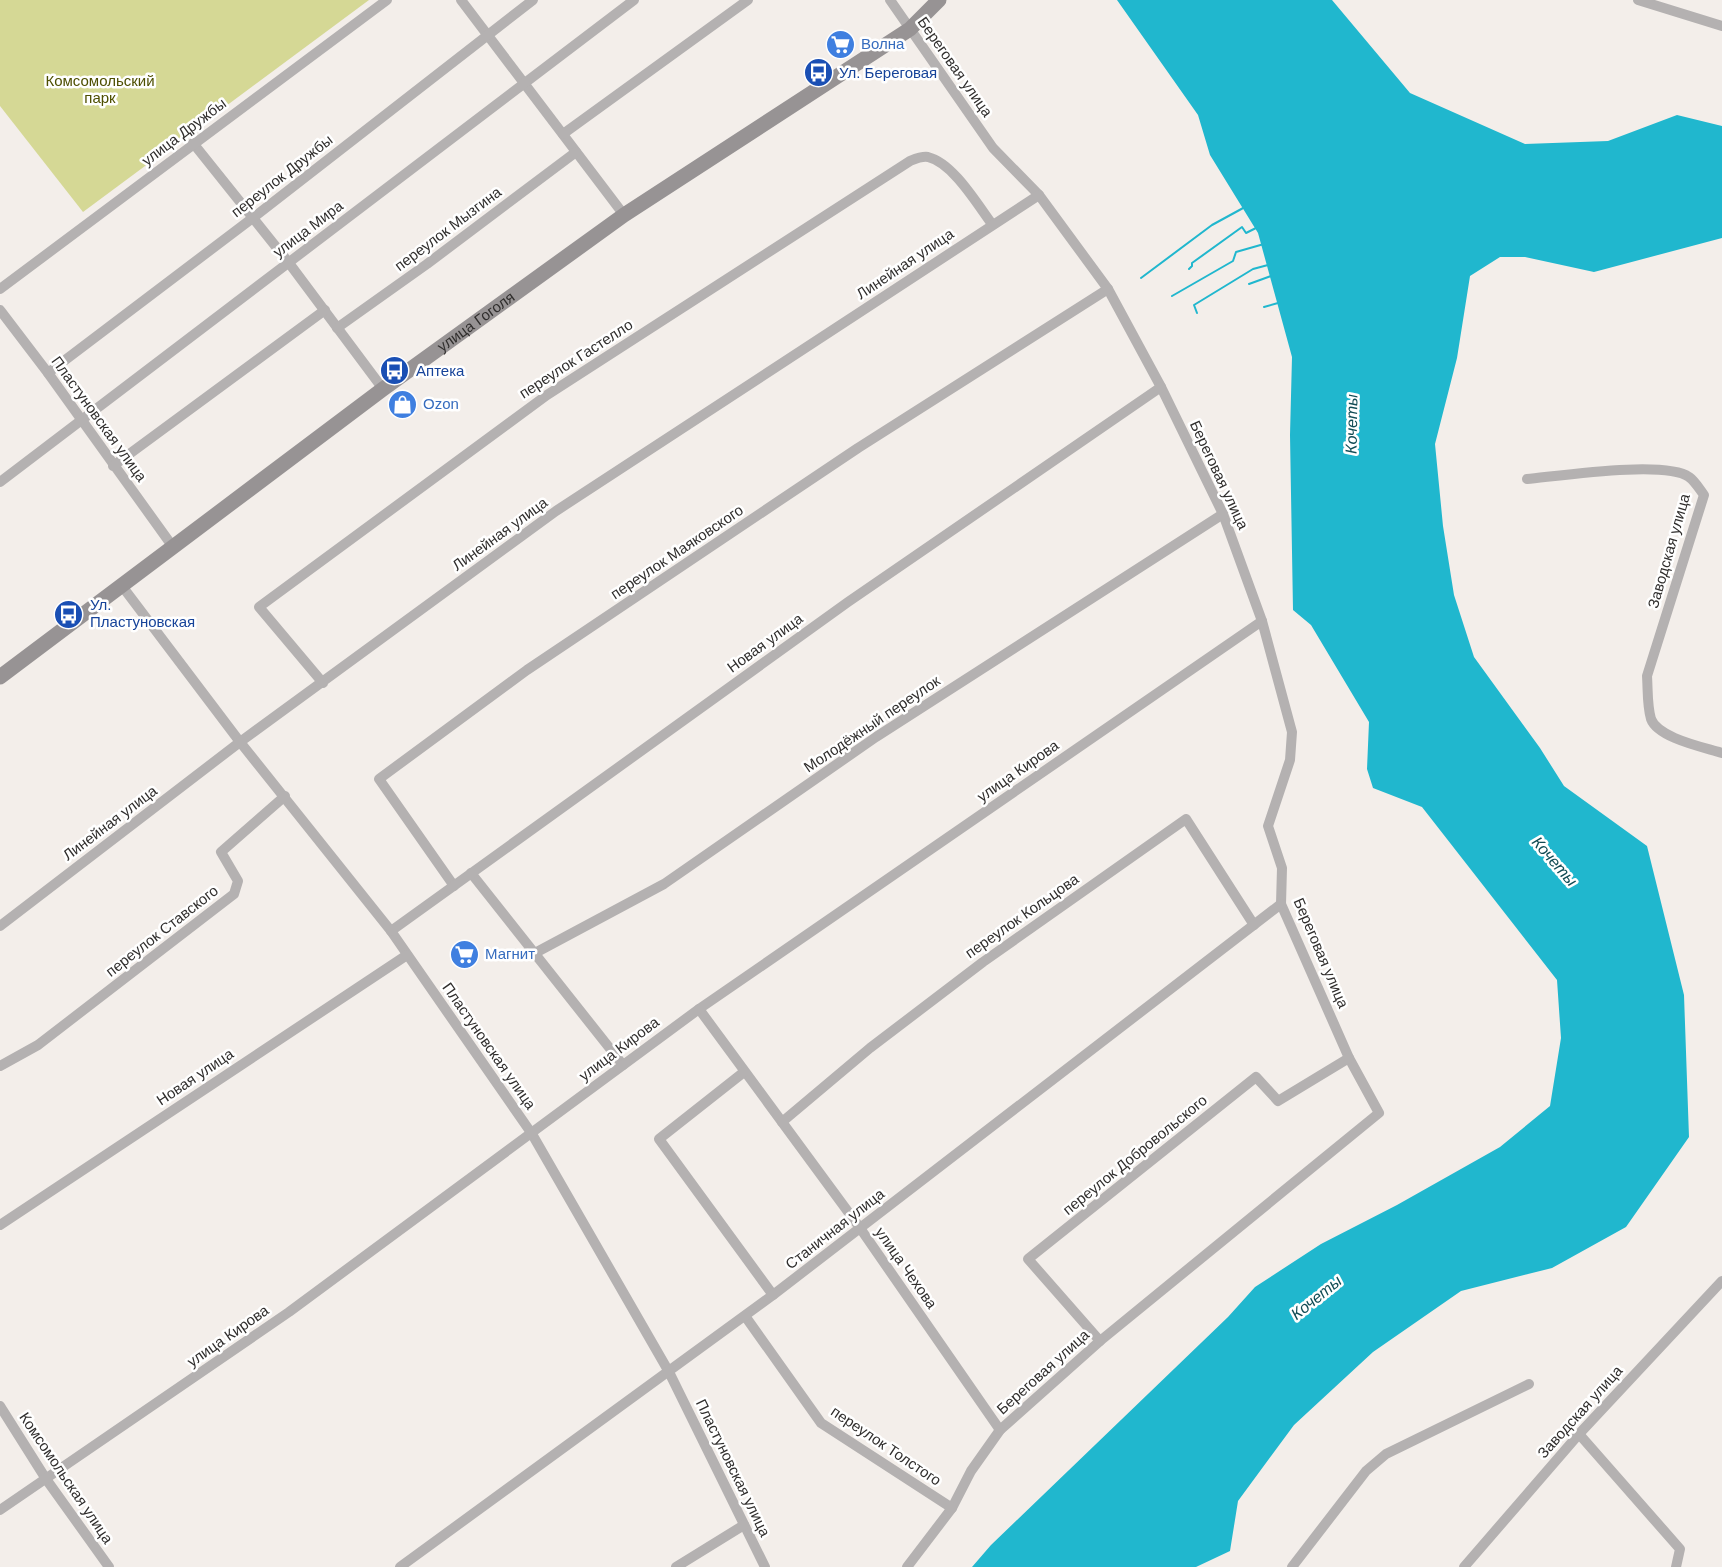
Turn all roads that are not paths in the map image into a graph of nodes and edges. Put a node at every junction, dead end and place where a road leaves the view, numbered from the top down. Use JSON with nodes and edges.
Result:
{"nodes":[{"id":1,"x":387,"y":0,"type":"edge"},
{"id":2,"x":461,"y":0,"type":"edge"},
{"id":3,"x":533,"y":0,"type":"edge"},
{"id":4,"x":634,"y":0,"type":"edge"},
{"id":5,"x":748,"y":0,"type":"edge"},
{"id":6,"x":890,"y":0,"type":"edge"},
{"id":7,"x":939,"y":0,"type":"edge"},
{"id":8,"x":1638,"y":0,"type":"edge"},
{"id":9,"x":1722,"y":26,"type":"edge"},
{"id":10,"x":910,"y":29,"type":"junction"},
{"id":11,"x":488,"y":35,"type":"junction"},
{"id":12,"x":524,"y":84,"type":"junction"},
{"id":13,"x":563,"y":134,"type":"junction"},
{"id":14,"x":193,"y":143,"type":"junction"},
{"id":15,"x":576,"y":152,"type":"junction"},
{"id":16,"x":1039,"y":195,"type":"junction"},
{"id":17,"x":624,"y":215,"type":"junction"},
{"id":18,"x":254,"y":217,"type":"junction"},
{"id":19,"x":992,"y":224,"type":"junction"},
{"id":20,"x":290,"y":263,"type":"junction"},
{"id":21,"x":0,"y":289,"type":"edge"},
{"id":22,"x":1108,"y":289,"type":"junction"},
{"id":23,"x":0,"y":310,"type":"edge"},
{"id":24,"x":325,"y":310,"type":"junction"},
{"id":25,"x":337,"y":327,"type":"junction"},
{"id":26,"x":48,"y":373,"type":"junction"},
{"id":27,"x":1161,"y":387,"type":"junction"},
{"id":28,"x":382,"y":389,"type":"junction"},
{"id":29,"x":81,"y":422,"type":"junction"},
{"id":30,"x":113,"y":466,"type":"junction"},
{"id":31,"x":1527,"y":479,"type":"dead end"},
{"id":32,"x":0,"y":482,"type":"edge"},
{"id":33,"x":1223,"y":514,"type":"junction"},
{"id":34,"x":172,"y":547,"type":"junction"},
{"id":35,"x":122,"y":586,"type":"junction"},
{"id":36,"x":1262,"y":621,"type":"junction"},
{"id":37,"x":0,"y":677,"type":"edge"},
{"id":38,"x":323,"y":683,"type":"junction"},
{"id":39,"x":240,"y":742,"type":"junction"},
{"id":40,"x":1722,"y":753,"type":"edge"},
{"id":41,"x":285,"y":796,"type":"junction"},
{"id":42,"x":471,"y":873,"type":"junction"},
{"id":43,"x":453,"y":886,"type":"junction"},
{"id":44,"x":1281,"y":904,"type":"junction"},
{"id":45,"x":1254,"y":925,"type":"junction"},
{"id":46,"x":0,"y":926,"type":"edge"},
{"id":47,"x":391,"y":931,"type":"junction"},
{"id":48,"x":536,"y":953,"type":"junction"},
{"id":49,"x":407,"y":955,"type":"junction"},
{"id":50,"x":699,"y":1009,"type":"junction"},
{"id":51,"x":1349,"y":1058,"type":"junction"},
{"id":52,"x":623,"y":1065,"type":"junction"},
{"id":53,"x":0,"y":1066,"type":"edge"},
{"id":54,"x":744,"y":1072,"type":"junction"},
{"id":55,"x":782,"y":1122,"type":"junction"},
{"id":56,"x":531,"y":1134,"type":"junction"},
{"id":57,"x":0,"y":1225,"type":"edge"},
{"id":58,"x":860,"y":1228,"type":"junction"},
{"id":59,"x":1722,"y":1281,"type":"edge"},
{"id":60,"x":773,"y":1295,"type":"junction"},
{"id":61,"x":746,"y":1316,"type":"junction"},
{"id":62,"x":1100,"y":1341,"type":"junction"},
{"id":63,"x":669,"y":1372,"type":"junction"},
{"id":64,"x":1529,"y":1384,"type":"dead end"},
{"id":65,"x":0,"y":1406,"type":"edge"},
{"id":66,"x":1000,"y":1430,"type":"junction"},
{"id":67,"x":1579,"y":1434,"type":"junction"},
{"id":68,"x":46,"y":1479,"type":"junction"},
{"id":69,"x":952,"y":1508,"type":"junction"},
{"id":70,"x":0,"y":1510,"type":"edge"},
{"id":71,"x":744,"y":1525,"type":"junction"},
{"id":72,"x":109,"y":1567,"type":"edge"},
{"id":73,"x":400,"y":1567,"type":"edge"},
{"id":74,"x":676,"y":1567,"type":"edge"},
{"id":75,"x":765,"y":1567,"type":"edge"},
{"id":76,"x":906,"y":1567,"type":"edge"},
{"id":77,"x":1292,"y":1567,"type":"edge"},
{"id":78,"x":1464,"y":1567,"type":"edge"},
{"id":79,"x":1676,"y":1567,"type":"edge"}],
"edges":[{"from":1,"to":14,"type":"street","name":"улица Дружбы"},
{"from":2,"to":11,"type":"street"},
{"from":3,"to":11,"type":"street","name":"переулок Дружбы"},
{"from":4,"to":12,"type":"street","name":"улица Мира"},
{"from":5,"to":13,"type":"street"},
{"from":6,"to":10,"type":"street","name":"Береговая улица"},
{"from":7,"to":10,"type":"street","name":"улица Гоголя"},
{"from":8,"to":9,"type":"street"},
{"from":10,"to":16,"type":"street","name":"Береговая улица"},
{"from":10,"to":17,"type":"street","name":"улица Гоголя"},
{"from":11,"to":12,"type":"street"},
{"from":11,"to":18,"type":"street","name":"переулок Дружбы"},
{"from":12,"to":13,"type":"street"},
{"from":12,"to":20,"type":"street","name":"улица Мира"},
{"from":13,"to":15,"type":"street"},
{"from":14,"to":18,"type":"street"},
{"from":14,"to":21,"type":"street","name":"улица Дружбы"},
{"from":15,"to":17,"type":"street"},
{"from":15,"to":25,"type":"street","name":"переулок Мызгина"},
{"from":16,"to":19,"type":"street","name":"Линейная улица"},
{"from":16,"to":22,"type":"street","name":"Береговая улица"},
{"from":17,"to":28,"type":"street","name":"улица Гоголя"},
{"from":18,"to":20,"type":"street"},
{"from":18,"to":26,"type":"street","name":"переулок Дружбы"},
{"from":19,"to":38,"type":"street","name":"Линейная улица"},
{"from":19,"to":38,"type":"street","name":"переулок Гастелло"},
{"from":20,"to":24,"type":"street"},
{"from":20,"to":29,"type":"street","name":"улица Мира"},
{"from":22,"to":27,"type":"street","name":"Береговая улица"},
{"from":22,"to":43,"type":"street","name":"переулок Маяковского"},
{"from":23,"to":26,"type":"street","name":"Пластуновская улица"},
{"from":24,"to":25,"type":"street"},
{"from":24,"to":30,"type":"street"},
{"from":25,"to":28,"type":"street"},
{"from":26,"to":29,"type":"street","name":"Пластуновская улица"},
{"from":27,"to":33,"type":"street","name":"Береговая улица"},
{"from":27,"to":42,"type":"street","name":"Новая улица"},
{"from":28,"to":34,"type":"street","name":"улица Гоголя"},
{"from":29,"to":30,"type":"street","name":"Пластуновская улица"},
{"from":29,"to":32,"type":"street","name":"улица Мира"},
{"from":30,"to":34,"type":"street","name":"Пластуновская улица"},
{"from":31,"to":40,"type":"street","name":"Заводская улица"},
{"from":33,"to":36,"type":"street","name":"Береговая улица"},
{"from":33,"to":48,"type":"street","name":"Молодёжный переулок"},
{"from":34,"to":35,"type":"street","name":"улица Гоголя"},
{"from":35,"to":37,"type":"street","name":"улица Гоголя"},
{"from":35,"to":39,"type":"street","name":"Пластуновская улица"},
{"from":36,"to":44,"type":"street","name":"Береговая улица"},
{"from":36,"to":50,"type":"street","name":"улица Кирова"},
{"from":38,"to":39,"type":"street","name":"Линейная улица"},
{"from":39,"to":41,"type":"street","name":"Пластуновская улица"},
{"from":39,"to":46,"type":"street","name":"Линейная улица"},
{"from":41,"to":47,"type":"street","name":"Пластуновская улица"},
{"from":41,"to":53,"type":"street","name":"переулок Ставского"},
{"from":42,"to":43,"type":"street","name":"Новая улица"},
{"from":42,"to":48,"type":"street"},
{"from":43,"to":47,"type":"street","name":"Новая улица"},
{"from":44,"to":45,"type":"street","name":"Станичная улица"},
{"from":44,"to":51,"type":"street","name":"Береговая улица"},
{"from":45,"to":55,"type":"street","name":"переулок Кольцова"},
{"from":45,"to":58,"type":"street","name":"Станичная улица"},
{"from":47,"to":49,"type":"street","name":"Пластуновская улица"},
{"from":48,"to":52,"type":"street"},
{"from":49,"to":56,"type":"street","name":"Пластуновская улица"},
{"from":49,"to":57,"type":"street","name":"Новая улица"},
{"from":50,"to":52,"type":"street","name":"улица Кирова"},
{"from":50,"to":54,"type":"street","name":"улица Чехова"},
{"from":51,"to":62,"type":"street","name":"Береговая улица"},
{"from":51,"to":62,"type":"street","name":"переулок Добровольского"},
{"from":52,"to":56,"type":"street","name":"улица Кирова"},
{"from":54,"to":55,"type":"street","name":"улица Чехова"},
{"from":54,"to":60,"type":"street"},
{"from":55,"to":58,"type":"street","name":"улица Чехова"},
{"from":56,"to":63,"type":"street","name":"Пластуновская улица"},
{"from":56,"to":68,"type":"street","name":"улица Кирова"},
{"from":58,"to":60,"type":"street","name":"Станичная улица"},
{"from":58,"to":66,"type":"street","name":"улица Чехова"},
{"from":59,"to":67,"type":"street","name":"Заводская улица"},
{"from":60,"to":61,"type":"street","name":"Станичная улица"},
{"from":61,"to":63,"type":"street","name":"Станичная улица"},
{"from":61,"to":69,"type":"street","name":"переулок Толстого"},
{"from":62,"to":66,"type":"street","name":"Береговая улица"},
{"from":63,"to":71,"type":"street","name":"Пластуновская улица"},
{"from":63,"to":73,"type":"street","name":"Станичная улица"},
{"from":64,"to":77,"type":"street"},
{"from":65,"to":68,"type":"street","name":"Комсомольская улица"},
{"from":66,"to":69,"type":"street","name":"Береговая улица"},
{"from":67,"to":78,"type":"street","name":"Заводская улица"},
{"from":67,"to":79,"type":"street"},
{"from":68,"to":70,"type":"street","name":"улица Кирова"},
{"from":68,"to":72,"type":"street","name":"Комсомольская улица"},
{"from":69,"to":76,"type":"street","name":"Береговая улица"},
{"from":71,"to":74,"type":"street"},
{"from":71,"to":75,"type":"street","name":"Пластуновская улица"}]}
